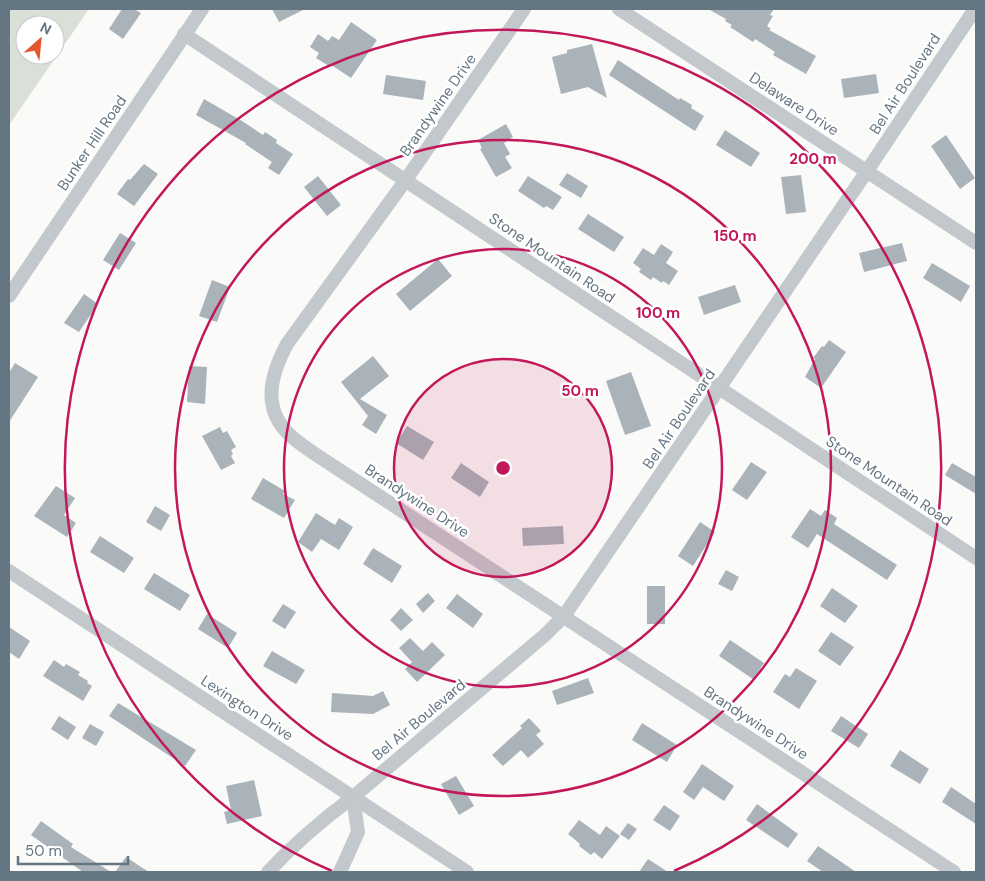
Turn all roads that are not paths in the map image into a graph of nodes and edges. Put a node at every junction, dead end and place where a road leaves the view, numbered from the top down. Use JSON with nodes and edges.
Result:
{"nodes":[{"id":1,"x":202,"y":9,"type":"edge"},
{"id":2,"x":524,"y":9,"type":"edge"},
{"id":3,"x":618,"y":9,"type":"edge"},
{"id":4,"x":974,"y":9,"type":"edge"},
{"id":5,"x":184,"y":34,"type":"junction"},
{"id":6,"x":868,"y":171,"type":"junction"},
{"id":7,"x":405,"y":180,"type":"junction"},
{"id":8,"x":976,"y":243,"type":"edge"},
{"id":9,"x":9,"y":296,"type":"edge"},
{"id":10,"x":720,"y":388,"type":"junction"},
{"id":11,"x":976,"y":558,"type":"edge"},
{"id":12,"x":9,"y":571,"type":"edge"},
{"id":13,"x":564,"y":616,"type":"junction"},
{"id":14,"x":352,"y":797,"type":"junction"},
{"id":15,"x":268,"y":872,"type":"edge"},
{"id":16,"x":340,"y":872,"type":"edge"},
{"id":17,"x":467,"y":872,"type":"edge"},
{"id":18,"x":954,"y":872,"type":"edge"}],
"edges":[{"from":1,"to":5,"type":"street","name":"Bunker Hill Road"},
{"from":2,"to":7,"type":"street","name":"Brandywine Drive"},
{"from":3,"to":6,"type":"street","name":"Delaware Drive"},
{"from":4,"to":6,"type":"street","name":"Bel Air Boulevard"},
{"from":5,"to":7,"type":"street","name":"Stone Mountain Road"},
{"from":5,"to":9,"type":"street","name":"Bunker Hill Road"},
{"from":6,"to":8,"type":"street","name":"Delaware Drive"},
{"from":6,"to":10,"type":"street","name":"Bel Air Boulevard"},
{"from":7,"to":10,"type":"street","name":"Stone Mountain Road"},
{"from":7,"to":13,"type":"street","name":"Brandywine Drive"},
{"from":10,"to":11,"type":"street","name":"Stone Mountain Road"},
{"from":10,"to":13,"type":"street","name":"Bel Air Boulevard"},
{"from":12,"to":14,"type":"street","name":"Lexington Drive"},
{"from":13,"to":14,"type":"street","name":"Bel Air Boulevard"},
{"from":13,"to":18,"type":"street","name":"Brandywine Drive"},
{"from":14,"to":15,"type":"street","name":"Bel Air Boulevard"},
{"from":14,"to":16,"type":"street"},
{"from":14,"to":17,"type":"street","name":"Lexington Drive"}]}
